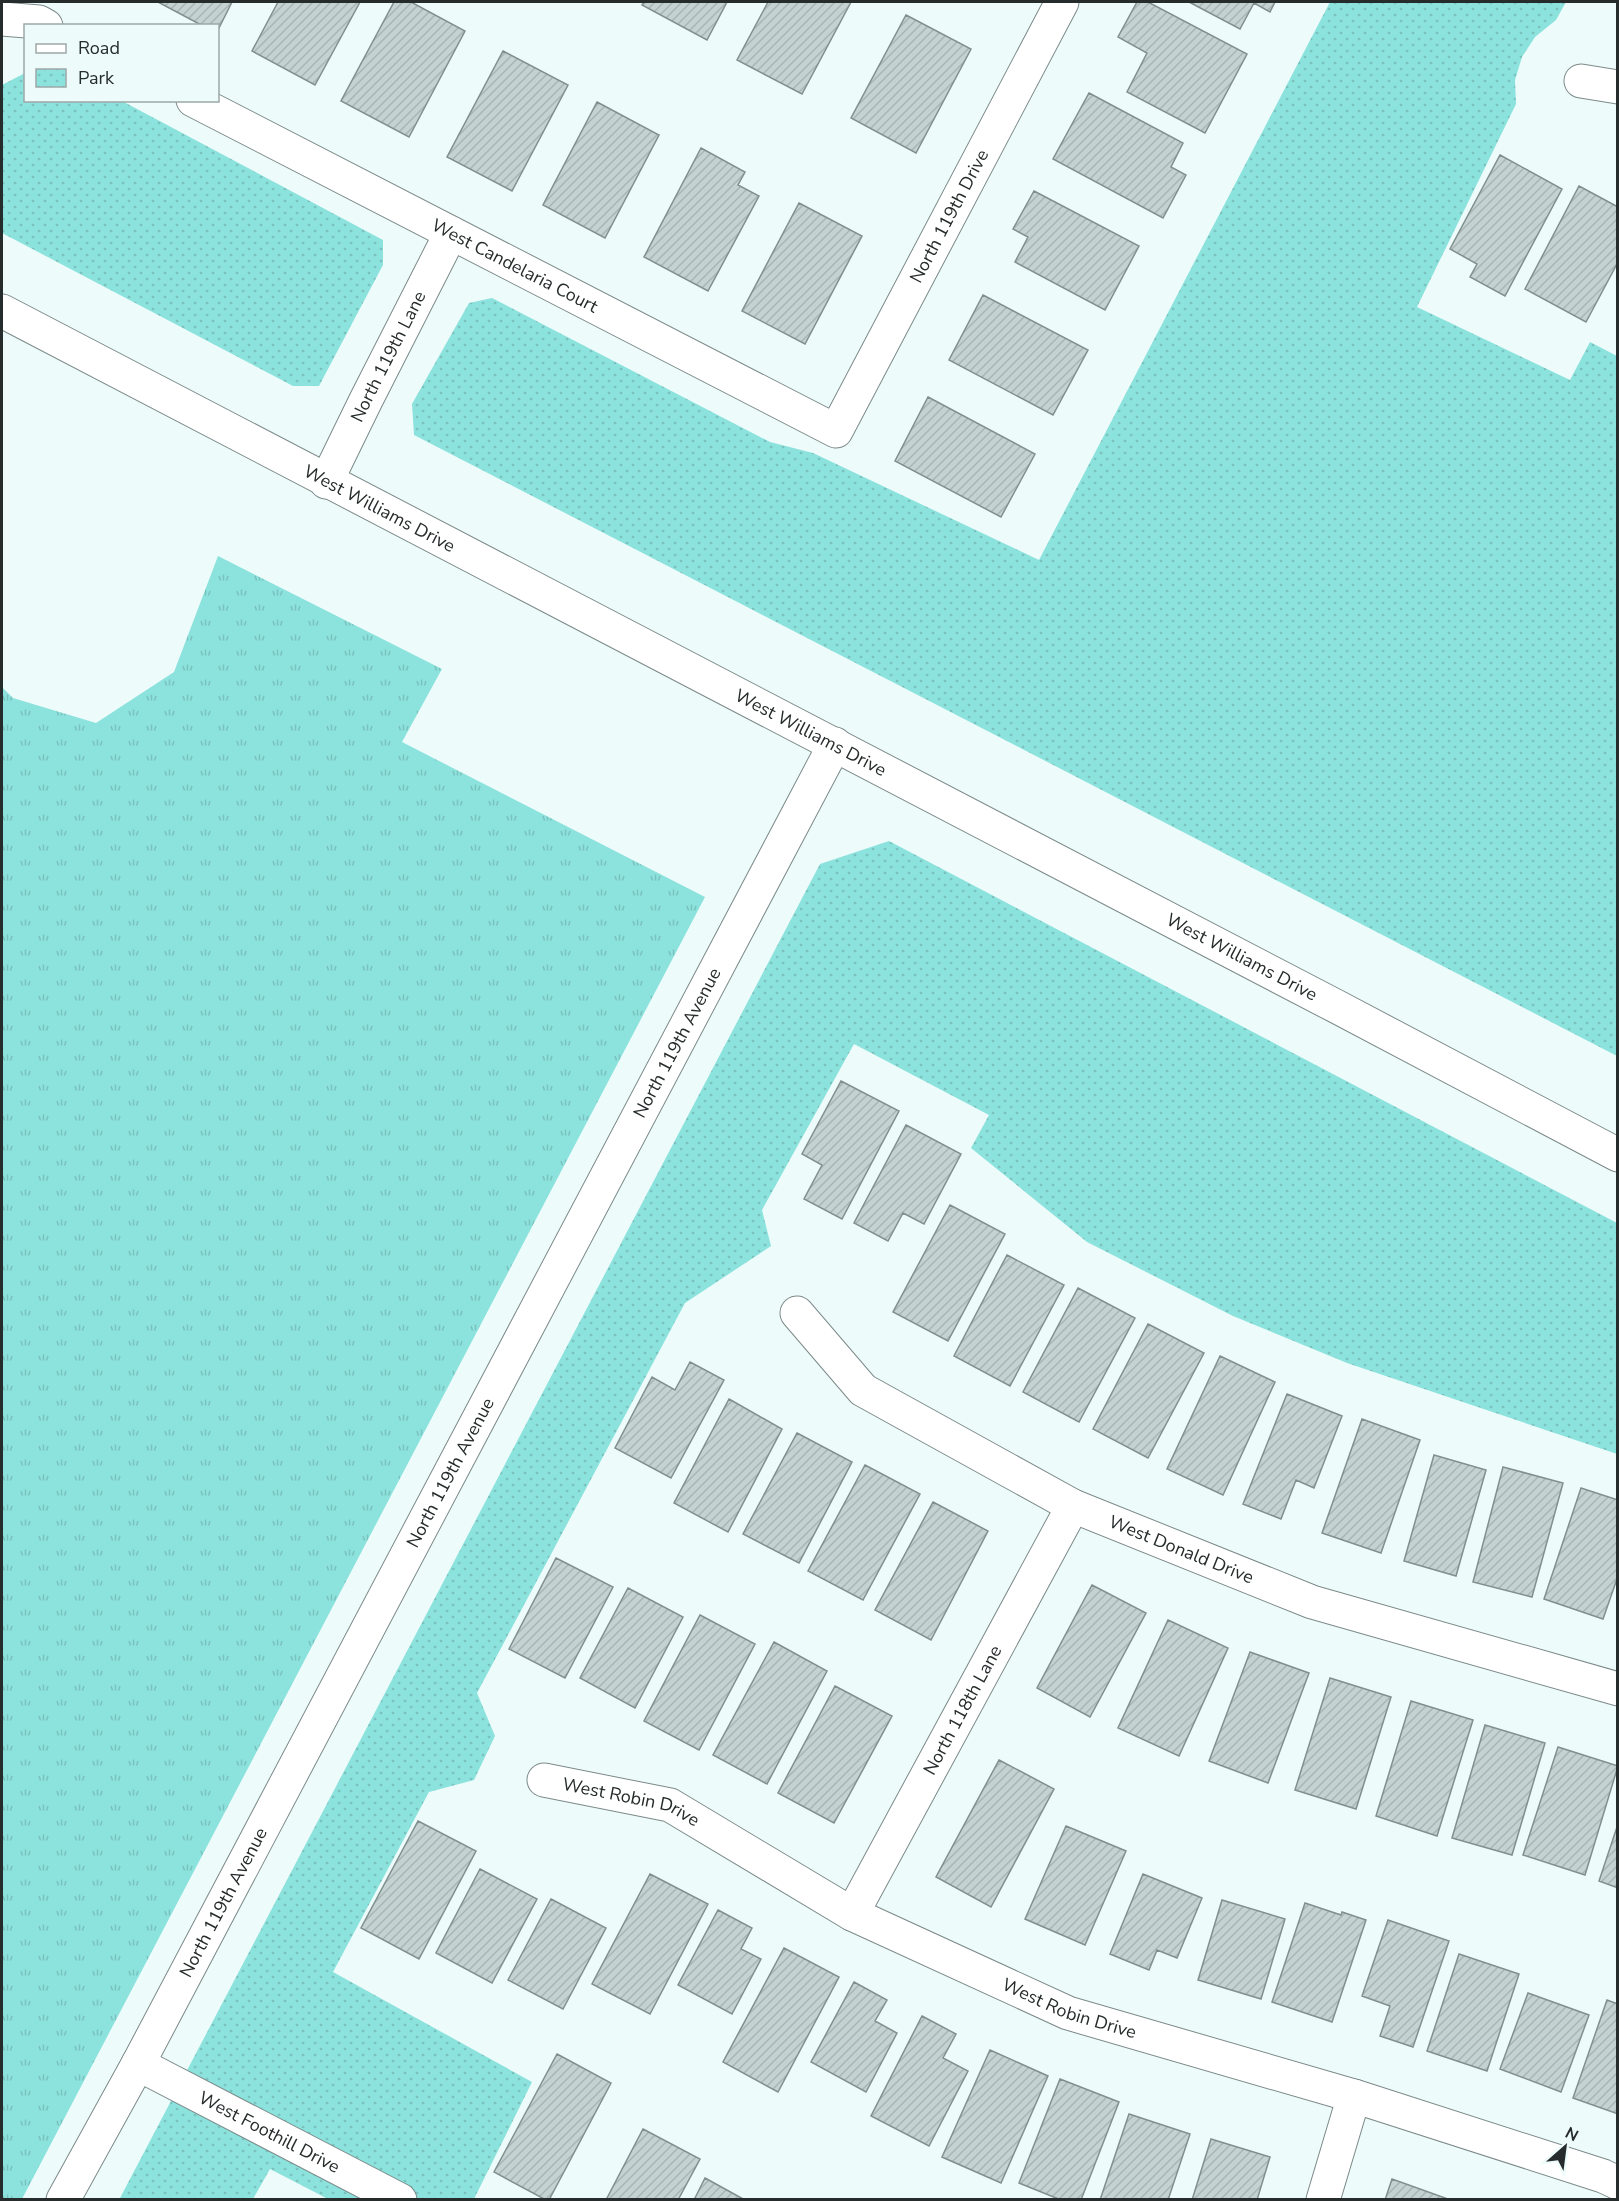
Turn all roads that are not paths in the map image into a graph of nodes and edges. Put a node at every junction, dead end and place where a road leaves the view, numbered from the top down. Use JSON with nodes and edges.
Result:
{"nodes":[{"id":1,"x":1054,"y":4,"type":"edge"},
{"id":2,"x":2,"y":19,"type":"edge"},
{"id":3,"x":43,"y":24,"type":"edge"},
{"id":4,"x":1581,"y":81,"type":"dead end"},
{"id":5,"x":1617,"y":87,"type":"edge"},
{"id":6,"x":196,"y":102,"type":"edge"},
{"id":7,"x":451,"y":233,"type":"junction"},
{"id":8,"x":2,"y":311,"type":"edge"},
{"id":9,"x":836,"y":431,"type":"joint"},
{"id":10,"x":326,"y":482,"type":"junction"},
{"id":11,"x":835,"y":744,"type":"junction"},
{"id":12,"x":1617,"y":1155,"type":"edge"},
{"id":13,"x":796,"y":1313,"type":"dead end"},
{"id":14,"x":1073,"y":1506,"type":"junction"},
{"id":15,"x":1617,"y":1689,"type":"edge"},
{"id":16,"x":544,"y":1780,"type":"dead end"},
{"id":17,"x":852,"y":1914,"type":"junction"},
{"id":18,"x":138,"y":2064,"type":"junction"},
{"id":19,"x":1354,"y":2096,"type":"junction"},
{"id":20,"x":1617,"y":2183,"type":"edge"},
{"id":21,"x":63,"y":2199,"type":"edge"},
{"id":22,"x":400,"y":2199,"type":"edge"},
{"id":23,"x":1323,"y":2199,"type":"edge"}],
"edges":[{"from":1,"to":9,"type":"street","name":"North 119th Drive"},
{"from":2,"to":3,"type":"street"},
{"from":4,"to":5,"type":"street"},
{"from":6,"to":7,"type":"street","name":"West Candelaria Court"},
{"from":7,"to":9,"type":"street","name":"West Candelaria Court"},
{"from":7,"to":10,"type":"street","name":"North 119th Lane"},
{"from":8,"to":10,"type":"street","name":"West Williams Drive"},
{"from":10,"to":11,"type":"street","name":"West Williams Drive"},
{"from":11,"to":12,"type":"street","name":"West Williams Drive"},
{"from":11,"to":18,"type":"street","name":"North 119th Avenue"},
{"from":13,"to":14,"type":"street","name":"West Donald Drive"},
{"from":14,"to":15,"type":"street","name":"West Donald Drive"},
{"from":14,"to":17,"type":"street","name":"North 118th Lane"},
{"from":16,"to":17,"type":"street","name":"West Robin Drive"},
{"from":17,"to":19,"type":"street","name":"West Robin Drive"},
{"from":18,"to":21,"type":"street","name":"North 119th Avenue"},
{"from":18,"to":22,"type":"street","name":"West Foothill Drive"},
{"from":19,"to":20,"type":"street","name":"West Robin Drive"},
{"from":19,"to":23,"type":"street"}]}
